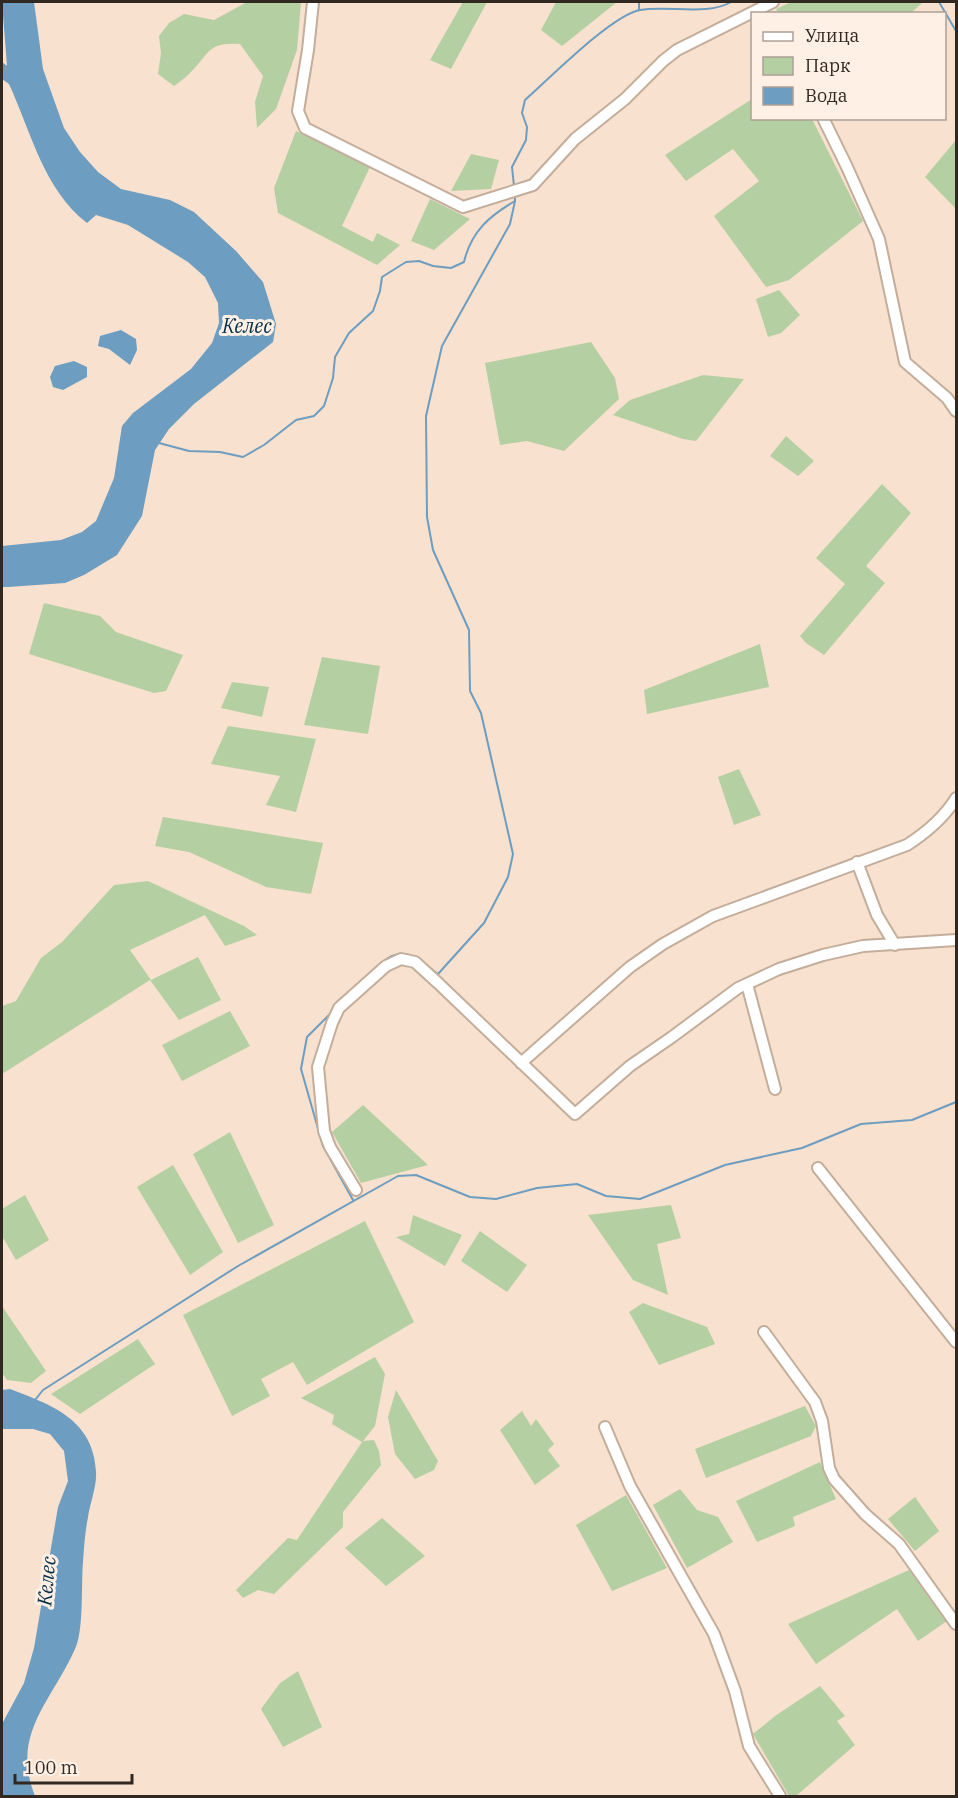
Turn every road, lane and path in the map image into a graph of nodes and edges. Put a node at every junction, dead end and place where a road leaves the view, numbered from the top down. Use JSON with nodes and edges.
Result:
{"nodes":[{"id":1,"x":313,"y":2,"type":"edge"},
{"id":2,"x":751,"y":15,"type":"edge"},
{"id":3,"x":824,"y":120,"type":"edge"},
{"id":4,"x":957,"y":411,"type":"edge"},
{"id":5,"x":957,"y":798,"type":"edge"},
{"id":6,"x":857,"y":862,"type":"junction"},
{"id":7,"x":957,"y":940,"type":"edge"},
{"id":8,"x":895,"y":945,"type":"junction"},
{"id":9,"x":747,"y":984,"type":"junction"},
{"id":10,"x":521,"y":1064,"type":"junction"},
{"id":11,"x":775,"y":1089,"type":"dead end"},
{"id":12,"x":818,"y":1168,"type":"dead end"},
{"id":13,"x":356,"y":1190,"type":"dead end"},
{"id":14,"x":764,"y":1332,"type":"dead end"},
{"id":15,"x":957,"y":1342,"type":"edge"},
{"id":16,"x":605,"y":1427,"type":"dead end"},
{"id":17,"x":957,"y":1624,"type":"edge"},
{"id":18,"x":780,"y":1797,"type":"edge"}],
"edges":[{"from":1,"to":2,"type":"street"},
{"from":3,"to":4,"type":"street"},
{"from":5,"to":6,"type":"street"},
{"from":6,"to":8,"type":"street"},
{"from":6,"to":10,"type":"street"},
{"from":7,"to":8,"type":"street"},
{"from":8,"to":9,"type":"street"},
{"from":9,"to":10,"type":"street"},
{"from":9,"to":11,"type":"street"},
{"from":10,"to":13,"type":"street"},
{"from":12,"to":15,"type":"street"},
{"from":14,"to":17,"type":"street"},
{"from":16,"to":18,"type":"street"}]}
